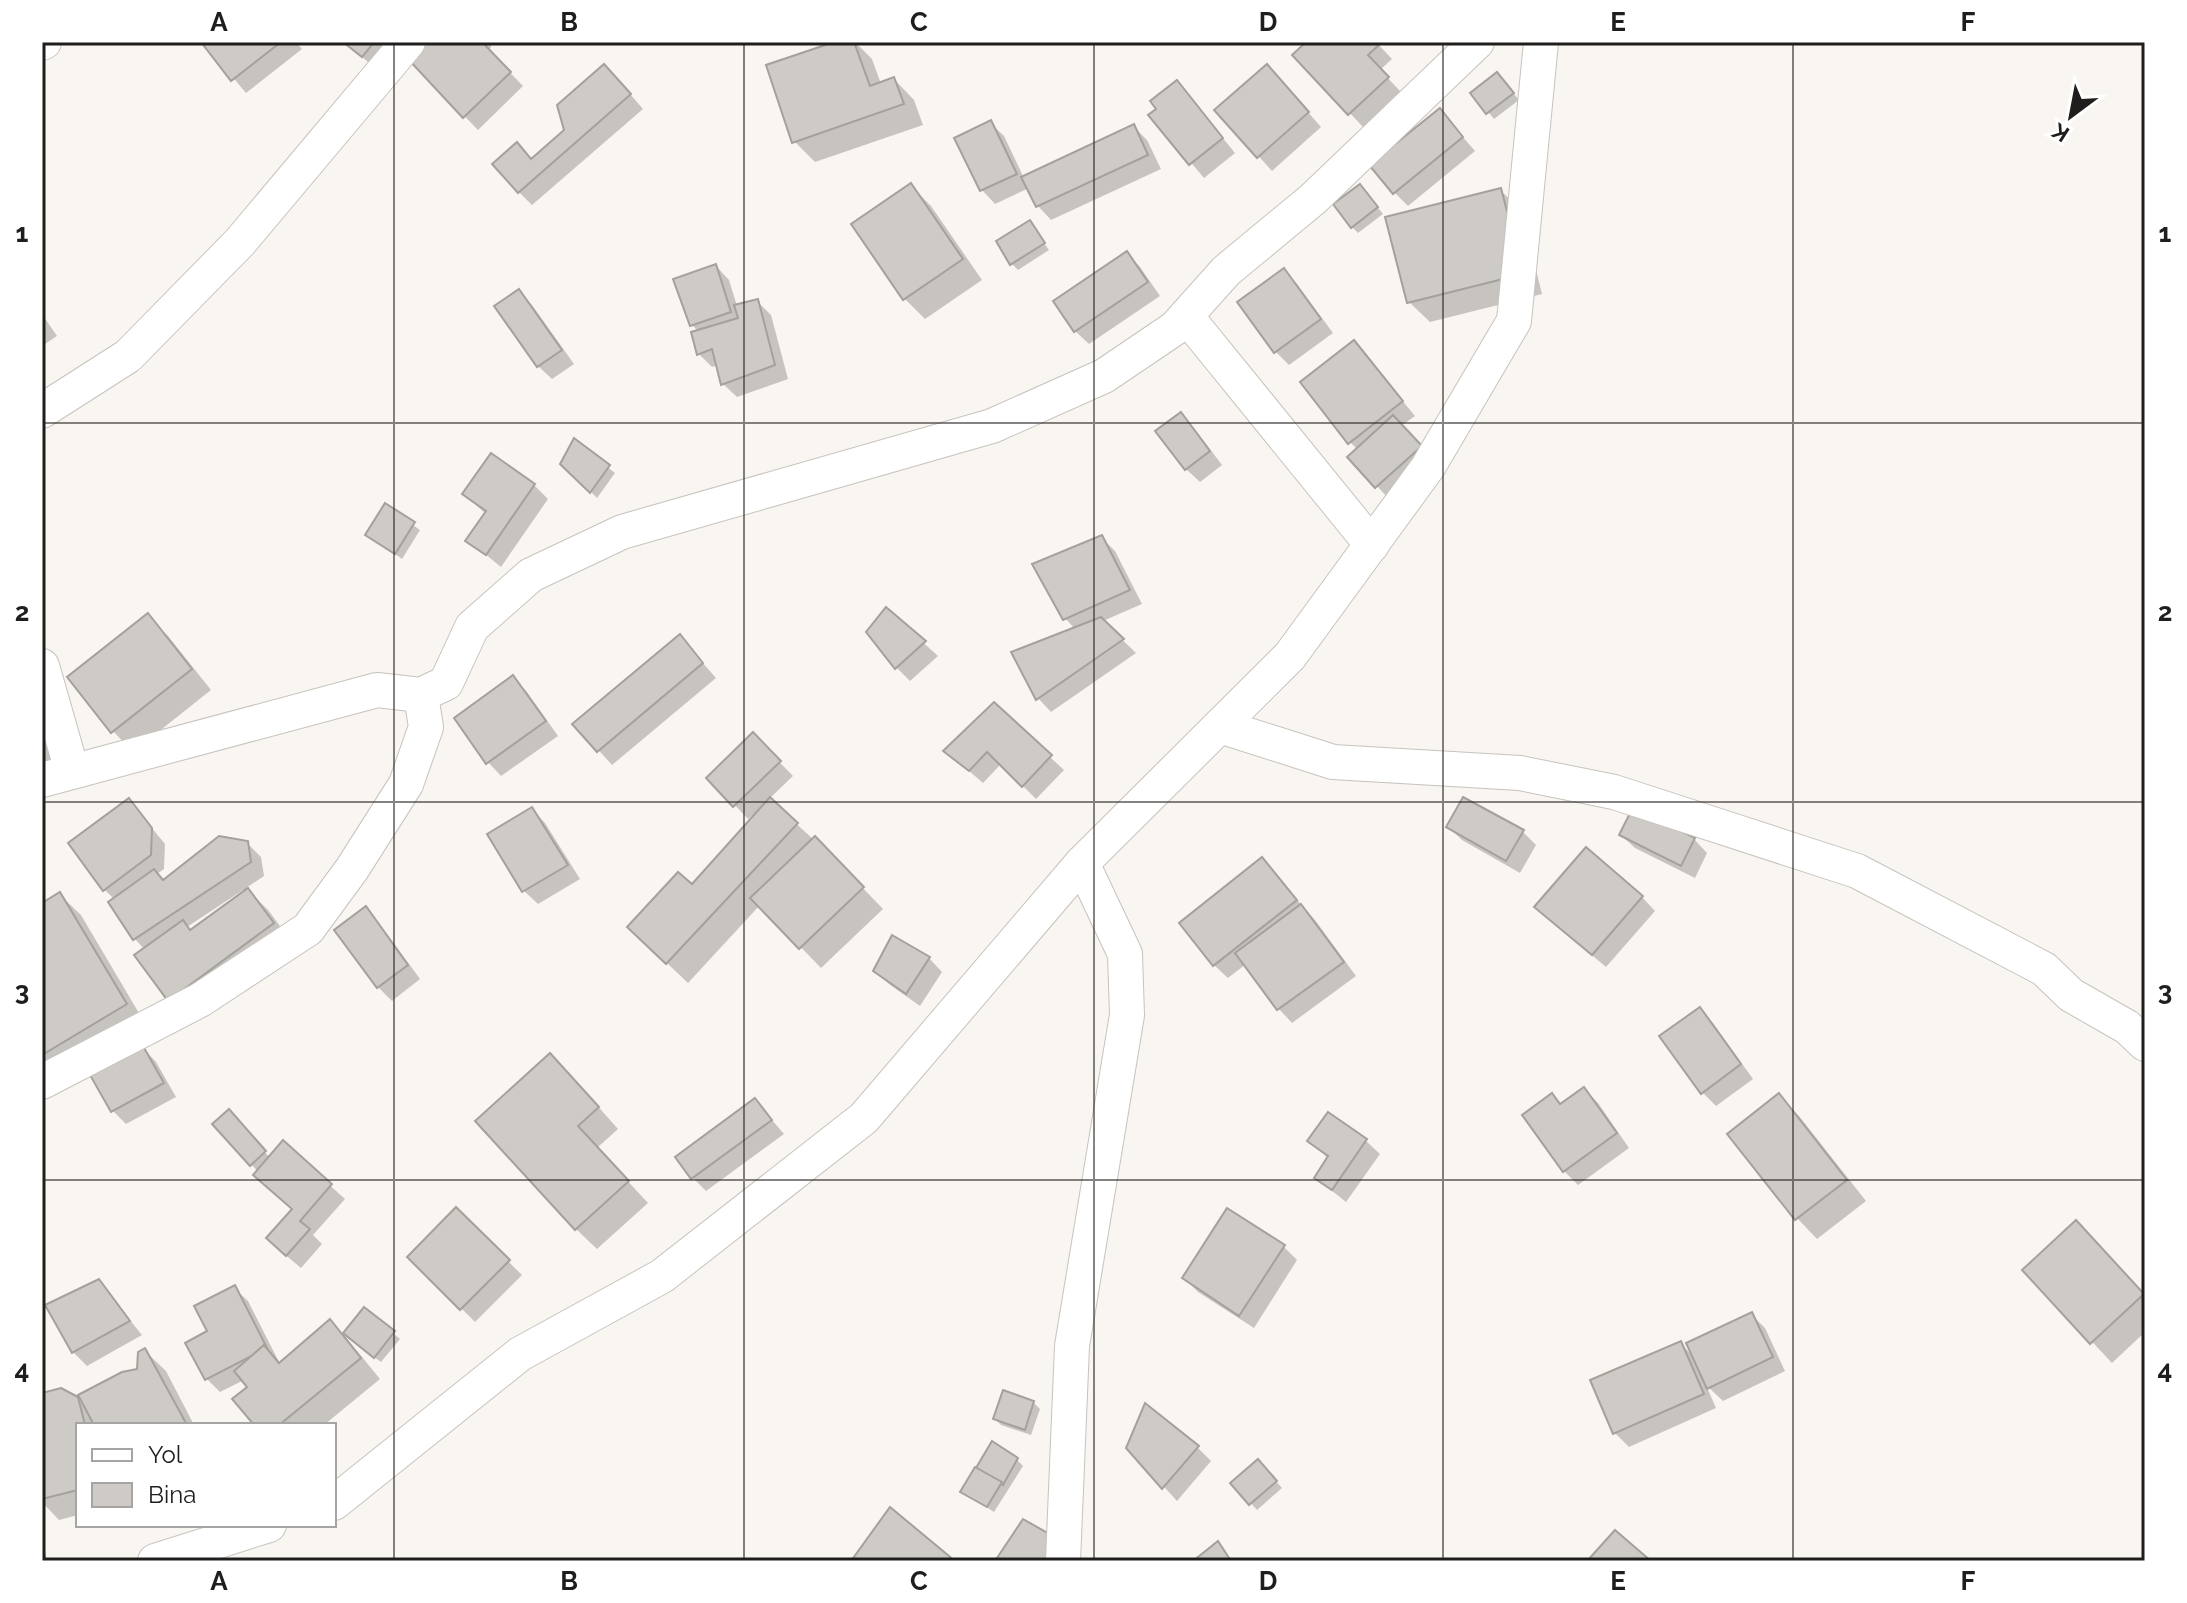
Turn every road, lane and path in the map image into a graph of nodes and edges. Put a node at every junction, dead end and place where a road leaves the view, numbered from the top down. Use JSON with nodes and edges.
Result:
{"nodes":[{"id":1,"x":408,"y":42,"type":"edge"},
{"id":2,"x":1477,"y":42,"type":"edge"},
{"id":3,"x":1541,"y":42,"type":"edge"},
{"id":4,"x":1186,"y":316,"type":"junction"},
{"id":5,"x":42,"y":411,"type":"edge"},
{"id":6,"x":1372,"y":545,"type":"junction"},
{"id":7,"x":42,"y":666,"type":"edge"},
{"id":8,"x":421,"y":695,"type":"junction"},
{"id":9,"x":1220,"y":726,"type":"junction"},
{"id":10,"x":57,"y":776,"type":"edge"},
{"id":11,"x":1082,"y":863,"type":"junction"},
{"id":12,"x":2145,"y":1044,"type":"edge"},
{"id":13,"x":42,"y":1082,"type":"edge"},
{"id":14,"x":336,"y":1501,"type":"edge"},
{"id":15,"x":263,"y":1527,"type":"edge"},
{"id":16,"x":155,"y":1561,"type":"edge"},
{"id":17,"x":1063,"y":1561,"type":"edge"}],
"edges":[{"from":1,"to":5,"type":"street"},
{"from":2,"to":4,"type":"street"},
{"from":3,"to":6,"type":"street"},
{"from":4,"to":6,"type":"street"},
{"from":4,"to":8,"type":"street"},
{"from":6,"to":9,"type":"street"},
{"from":7,"to":10,"type":"street"},
{"from":8,"to":10,"type":"street"},
{"from":8,"to":13,"type":"street"},
{"from":9,"to":11,"type":"street"},
{"from":9,"to":12,"type":"street"},
{"from":11,"to":14,"type":"street"},
{"from":11,"to":17,"type":"street"},
{"from":15,"to":16,"type":"street"}]}
